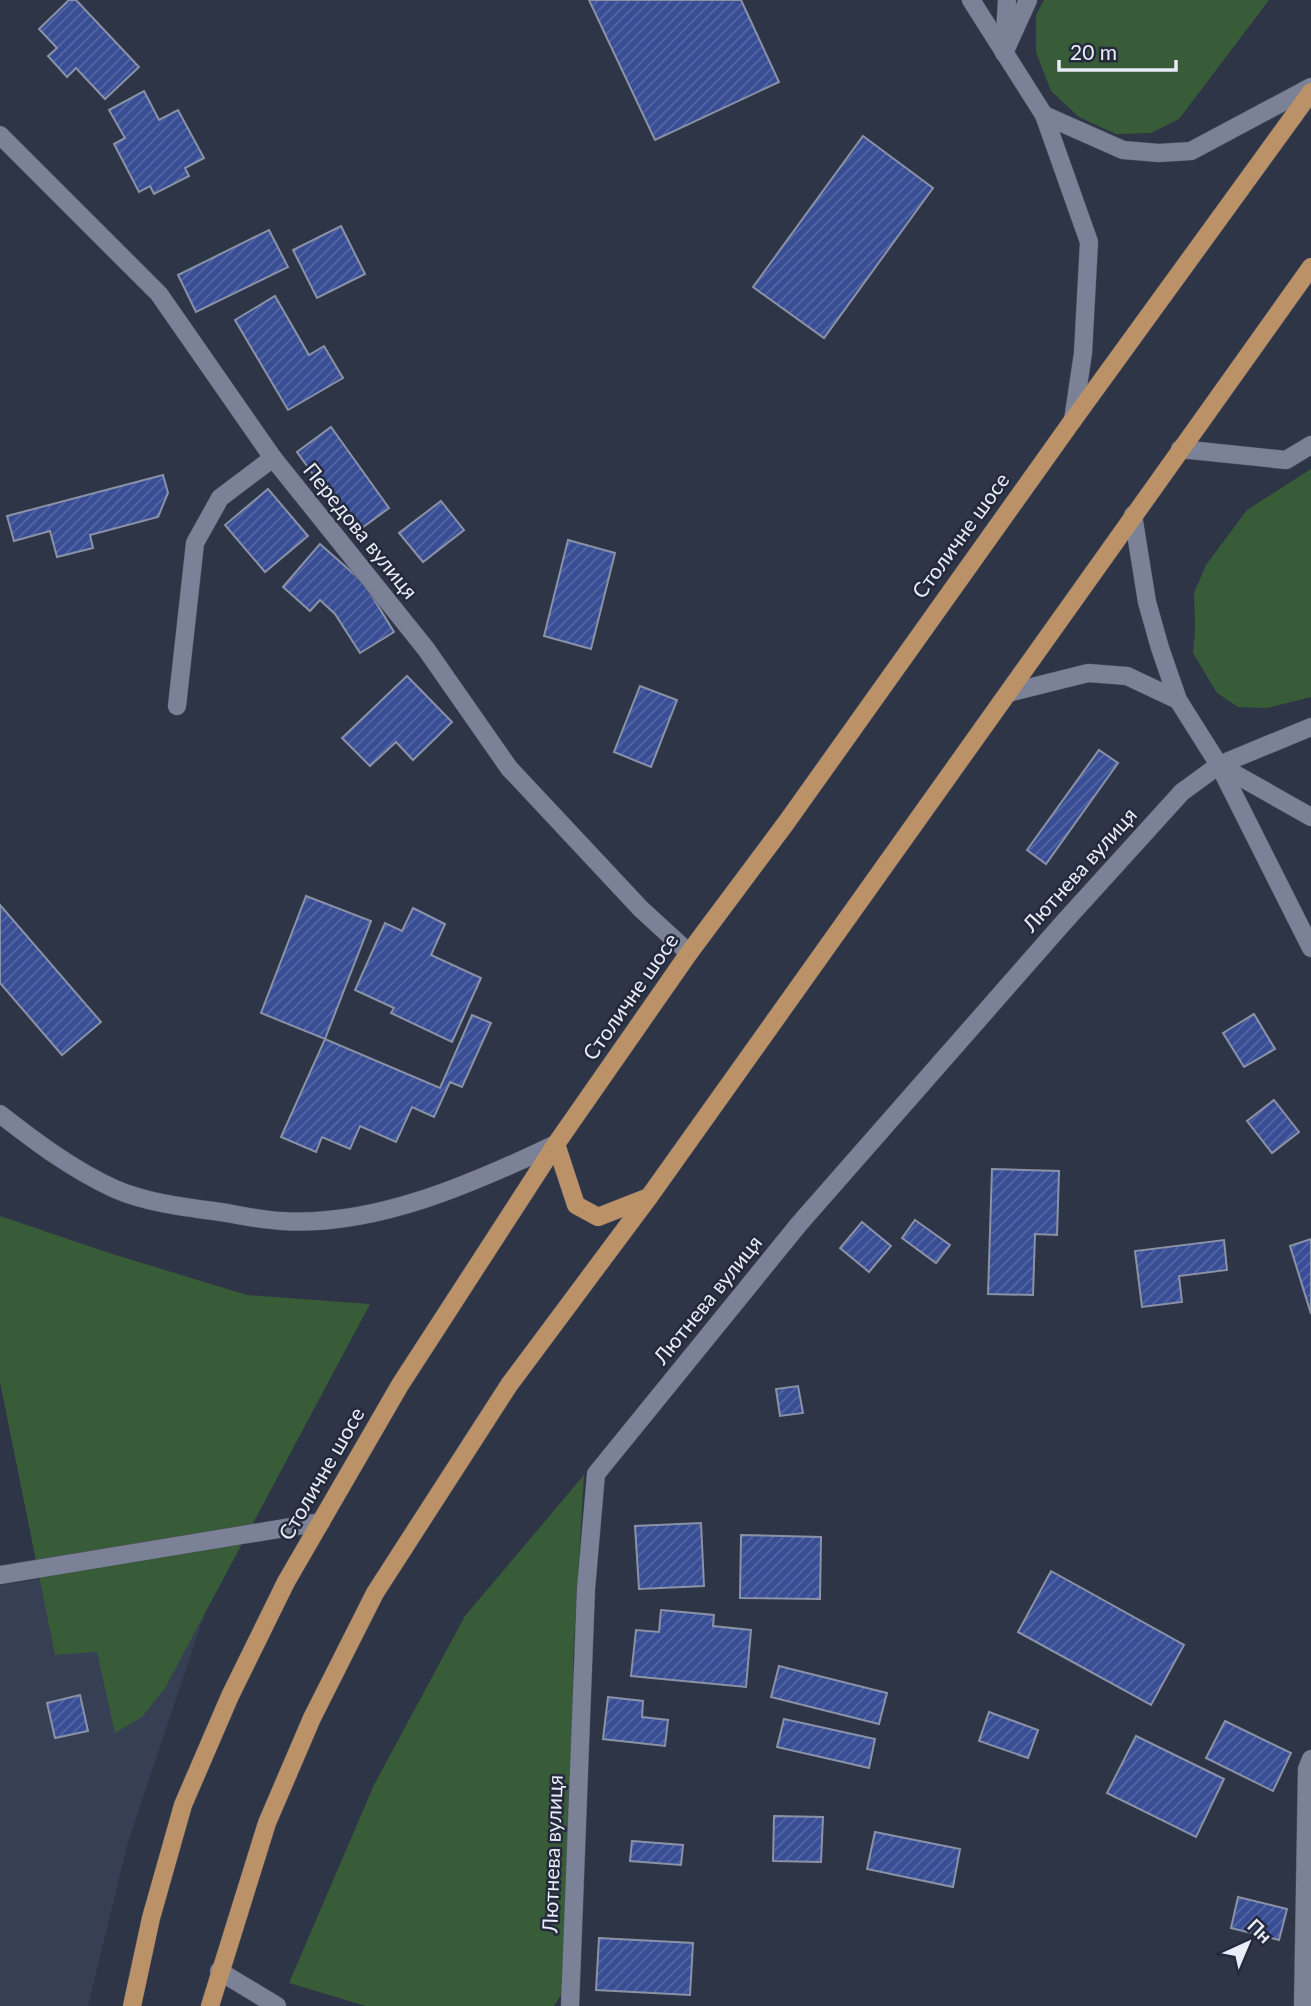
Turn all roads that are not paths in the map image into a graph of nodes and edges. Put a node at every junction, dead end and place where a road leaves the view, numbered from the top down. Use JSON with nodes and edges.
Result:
{"nodes":[{"id":1,"x":971,"y":0,"type":"edge"},
{"id":2,"x":1007,"y":0,"type":"edge"},
{"id":3,"x":1028,"y":0,"type":"edge"},
{"id":4,"x":1004,"y":53,"type":"junction"},
{"id":5,"x":1311,"y":90,"type":"edge"},
{"id":6,"x":1044,"y":116,"type":"junction"},
{"id":7,"x":0,"y":135,"type":"edge"},
{"id":8,"x":1311,"y":267,"type":"edge"},
{"id":9,"x":1073,"y":420,"type":"junction"},
{"id":10,"x":1311,"y":445,"type":"edge"},
{"id":11,"x":1180,"y":449,"type":"junction"},
{"id":12,"x":272,"y":458,"type":"junction"},
{"id":13,"x":1133,"y":515,"type":"junction"},
{"id":14,"x":1008,"y":693,"type":"junction"},
{"id":15,"x":1178,"y":700,"type":"junction"},
{"id":16,"x":177,"y":706,"type":"dead end"},
{"id":17,"x":1311,"y":727,"type":"edge"},
{"id":18,"x":1219,"y":765,"type":"junction"},
{"id":19,"x":1311,"y":817,"type":"edge"},
{"id":20,"x":1311,"y":948,"type":"edge"},
{"id":21,"x":689,"y":953,"type":"junction"},
{"id":22,"x":0,"y":1114,"type":"edge"},
{"id":23,"x":556,"y":1144,"type":"junction"},
{"id":24,"x":649,"y":1197,"type":"junction"},
{"id":25,"x":321,"y":1522,"type":"junction"},
{"id":26,"x":0,"y":1575,"type":"edge"},
{"id":27,"x":1311,"y":1759,"type":"edge"},
{"id":28,"x":219,"y":1971,"type":"junction"},
{"id":29,"x":132,"y":2006,"type":"edge"},
{"id":30,"x":210,"y":2006,"type":"edge"},
{"id":31,"x":277,"y":2006,"type":"edge"},
{"id":32,"x":570,"y":2006,"type":"edge"},
{"id":33,"x":1303,"y":2006,"type":"edge"}],
"edges":[{"from":1,"to":4,"type":"street"},
{"from":2,"to":4,"type":"street"},
{"from":3,"to":4,"type":"street"},
{"from":4,"to":6,"type":"street"},
{"from":5,"to":6,"type":"street"},
{"from":5,"to":9,"type":"main road","name":"Столичне шосе"},
{"from":6,"to":9,"type":"street"},
{"from":7,"to":12,"type":"street","name":"Передова вулиця"},
{"from":8,"to":11,"type":"main road"},
{"from":9,"to":21,"type":"main road","name":"Столичне шосе"},
{"from":10,"to":11,"type":"street"},
{"from":11,"to":13,"type":"main road"},
{"from":12,"to":16,"type":"street"},
{"from":12,"to":21,"type":"street","name":"Передова вулиця"},
{"from":13,"to":14,"type":"main road"},
{"from":13,"to":15,"type":"street"},
{"from":14,"to":15,"type":"street"},
{"from":14,"to":24,"type":"main road"},
{"from":15,"to":18,"type":"street"},
{"from":17,"to":18,"type":"street","name":"Лютнева вулиця"},
{"from":18,"to":19,"type":"street"},
{"from":18,"to":20,"type":"street"},
{"from":18,"to":32,"type":"street","name":"Лютнева вулиця"},
{"from":21,"to":23,"type":"main road","name":"Столичне шосе"},
{"from":22,"to":23,"type":"street"},
{"from":23,"to":24,"type":"main road"},
{"from":23,"to":25,"type":"main road","name":"Столичне шосе"},
{"from":24,"to":28,"type":"main road"},
{"from":25,"to":26,"type":"street"},
{"from":25,"to":29,"type":"main road","name":"Столичне шосе"},
{"from":27,"to":33,"type":"street"},
{"from":28,"to":30,"type":"main road"},
{"from":28,"to":31,"type":"street"}]}
